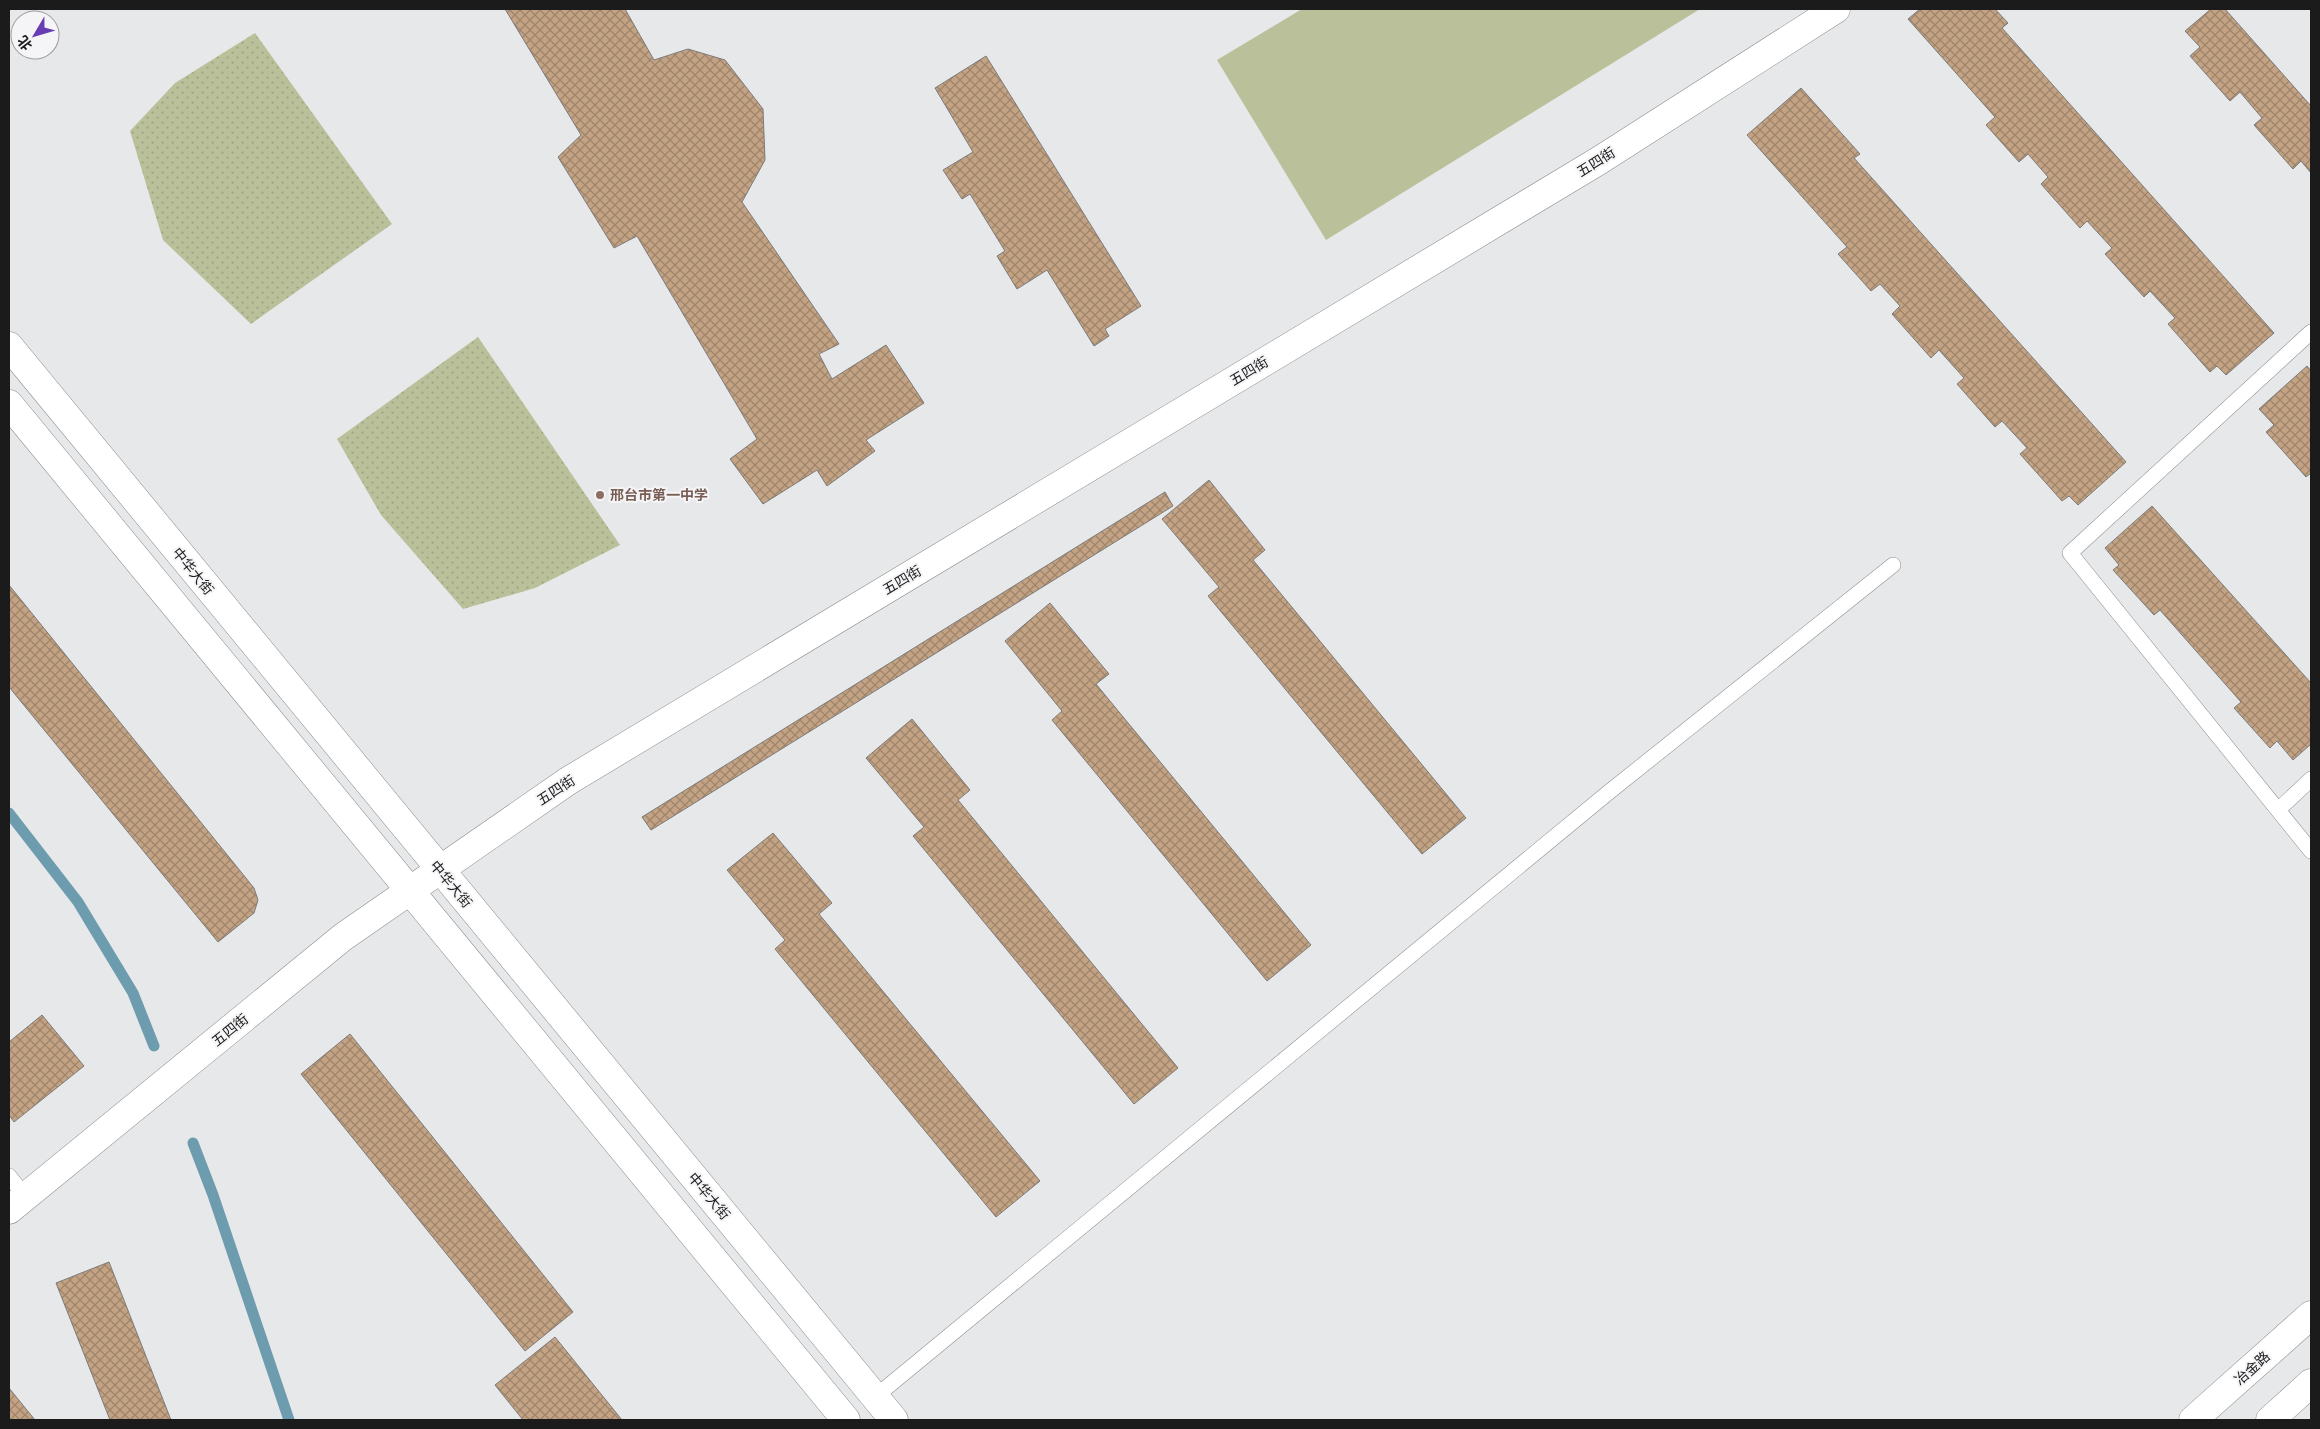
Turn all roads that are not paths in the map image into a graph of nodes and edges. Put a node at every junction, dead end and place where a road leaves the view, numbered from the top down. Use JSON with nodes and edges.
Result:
{"nodes":[{"id":1,"x":1836,"y":9,"type":"edge"},
{"id":2,"x":2311,"y":332,"type":"edge"},
{"id":3,"x":9,"y":346,"type":"edge"},
{"id":4,"x":9,"y":404,"type":"edge"},
{"id":5,"x":1893,"y":565,"type":"dead end"},
{"id":6,"x":2311,"y":779,"type":"edge"},
{"id":7,"x":2278,"y":810,"type":"junction"},
{"id":8,"x":2311,"y":851,"type":"edge"},
{"id":9,"x":439,"y":870,"type":"junction"},
{"id":10,"x":409,"y":891,"type":"junction"},
{"id":11,"x":14,"y":1194,"type":"edge"},
{"id":12,"x":2311,"y":1315,"type":"edge"},
{"id":13,"x":2311,"y":1383,"type":"edge"},
{"id":14,"x":875,"y":1397,"type":"junction"},
{"id":15,"x":846,"y":1420,"type":"edge"},
{"id":16,"x":894,"y":1420,"type":"edge"},
{"id":17,"x":2193,"y":1420,"type":"edge"},
{"id":18,"x":2270,"y":1420,"type":"edge"}],
"edges":[{"from":1,"to":9,"type":"street","name":"五四街"},
{"from":2,"to":7,"type":"lane"},
{"from":3,"to":9,"type":"street","name":"中华大街"},
{"from":4,"to":10,"type":"street"},
{"from":5,"to":14,"type":"lane"},
{"from":6,"to":7,"type":"lane"},
{"from":7,"to":8,"type":"lane"},
{"from":9,"to":10,"type":"street","name":"五四街"},
{"from":9,"to":14,"type":"street","name":"中华大街"},
{"from":10,"to":11,"type":"street","name":"五四街"},
{"from":10,"to":15,"type":"street"},
{"from":12,"to":17,"type":"street","name":"冶金路"},
{"from":13,"to":18,"type":"street"},
{"from":14,"to":16,"type":"street","name":"中华大街"}]}
